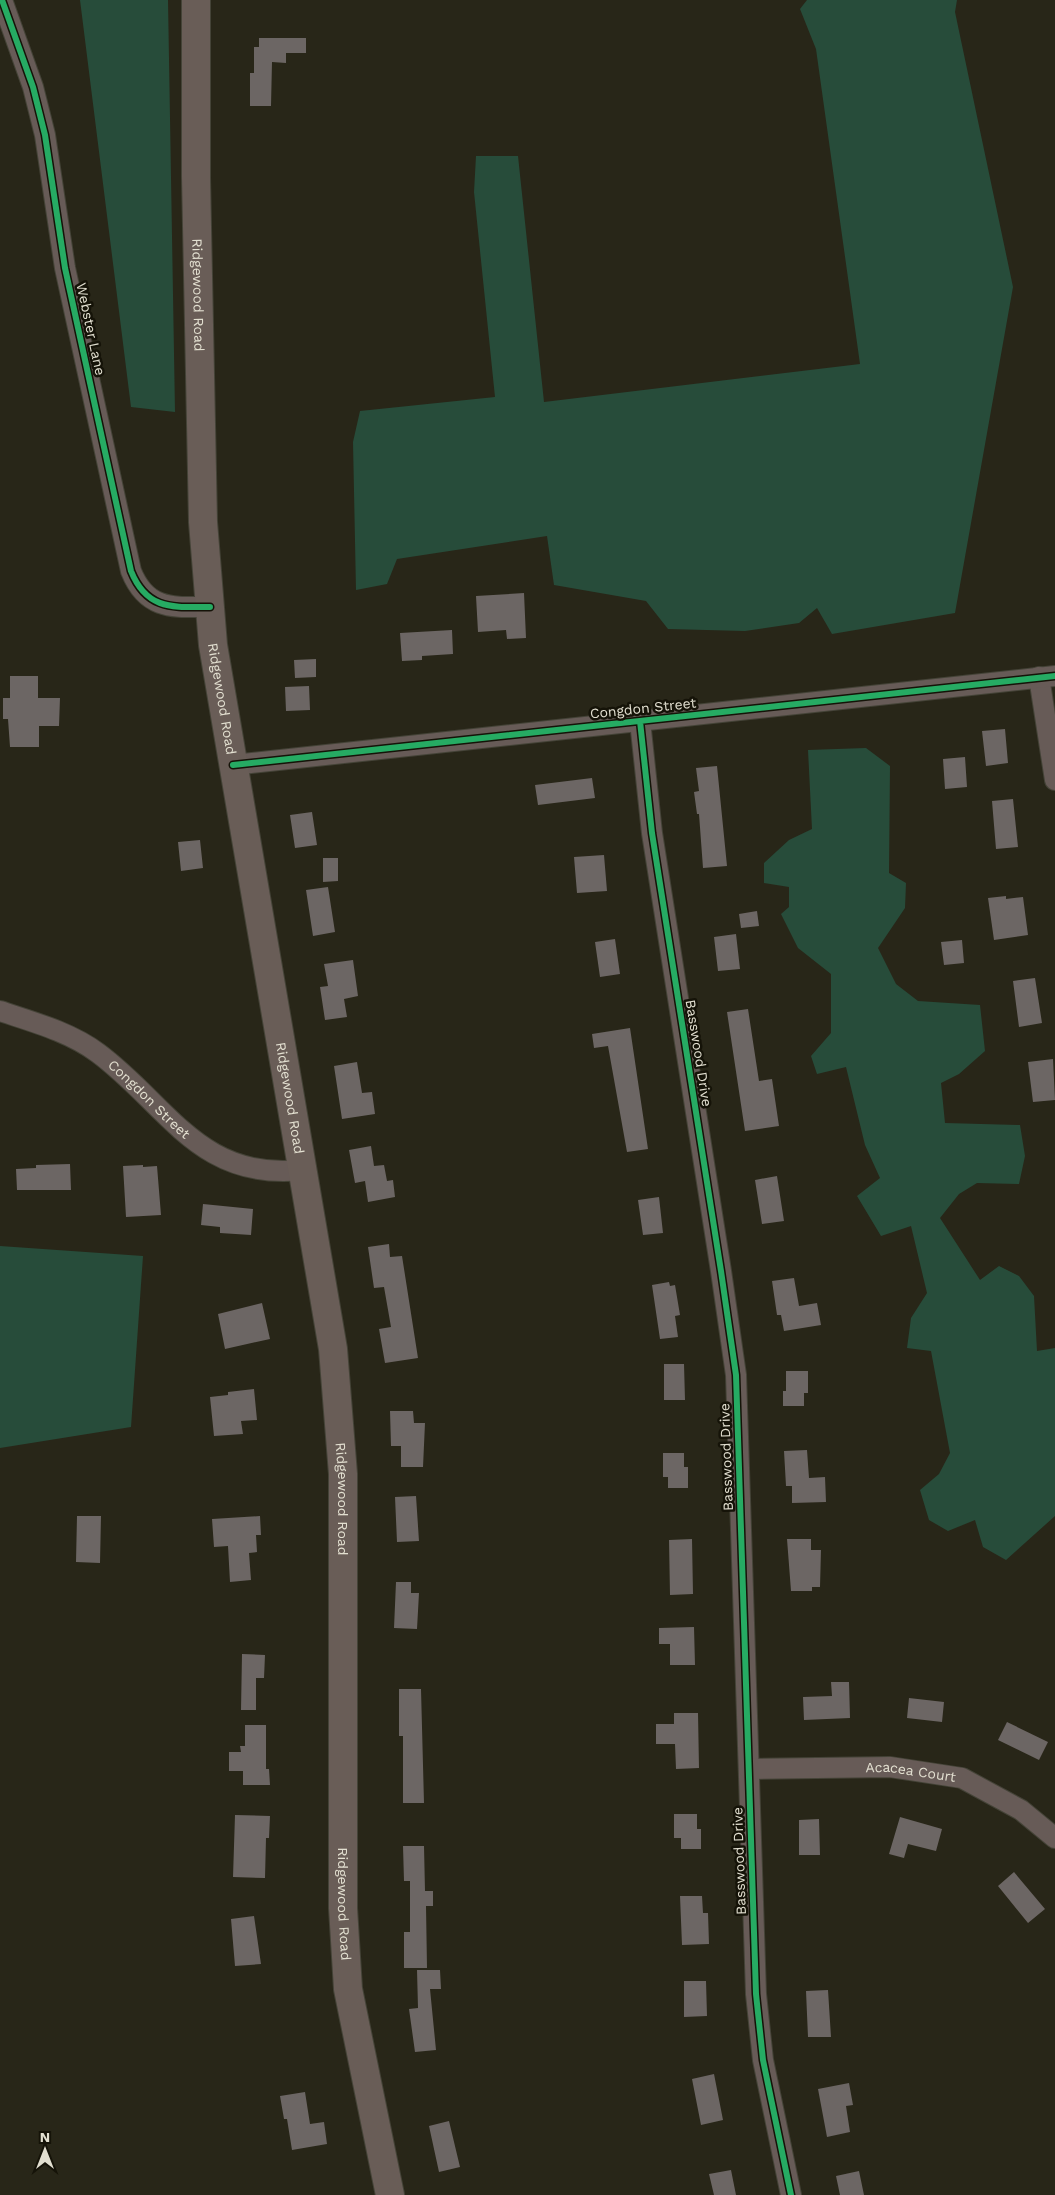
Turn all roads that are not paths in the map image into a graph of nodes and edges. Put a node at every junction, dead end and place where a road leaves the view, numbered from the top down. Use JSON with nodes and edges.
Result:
{"nodes":[{"id":1,"x":2,"y":0,"type":"edge"},
{"id":2,"x":196,"y":0,"type":"edge"},
{"id":3,"x":210,"y":607,"type":"junction"},
{"id":4,"x":1047,"y":676,"type":"edge"},
{"id":5,"x":640,"y":721,"type":"junction"},
{"id":6,"x":233,"y":765,"type":"junction"},
{"id":7,"x":1055,"y":780,"type":"edge"},
{"id":8,"x":0,"y":1011,"type":"edge"},
{"id":9,"x":302,"y":1170,"type":"junction"},
{"id":10,"x":749,"y":1768,"type":"junction"},
{"id":11,"x":1055,"y":1838,"type":"edge"},
{"id":12,"x":390,"y":2195,"type":"edge"},
{"id":13,"x":791,"y":2195,"type":"edge"}],
"edges":[{"from":1,"to":3,"type":"street","name":"Webster Lane"},
{"from":2,"to":3,"type":"main road","name":"Ridgewood Road"},
{"from":3,"to":6,"type":"main road","name":"Ridgewood Road"},
{"from":4,"to":5,"type":"street","name":"Congdon Street"},
{"from":4,"to":7,"type":"street"},
{"from":5,"to":6,"type":"street","name":"Congdon Street"},
{"from":5,"to":10,"type":"street","name":"Basswood Drive"},
{"from":6,"to":9,"type":"main road","name":"Ridgewood Road"},
{"from":8,"to":9,"type":"street","name":"Congdon Street"},
{"from":9,"to":12,"type":"main road","name":"Ridgewood Road"},
{"from":10,"to":11,"type":"street","name":"Acacea Court"},
{"from":10,"to":13,"type":"street","name":"Basswood Drive"}]}
